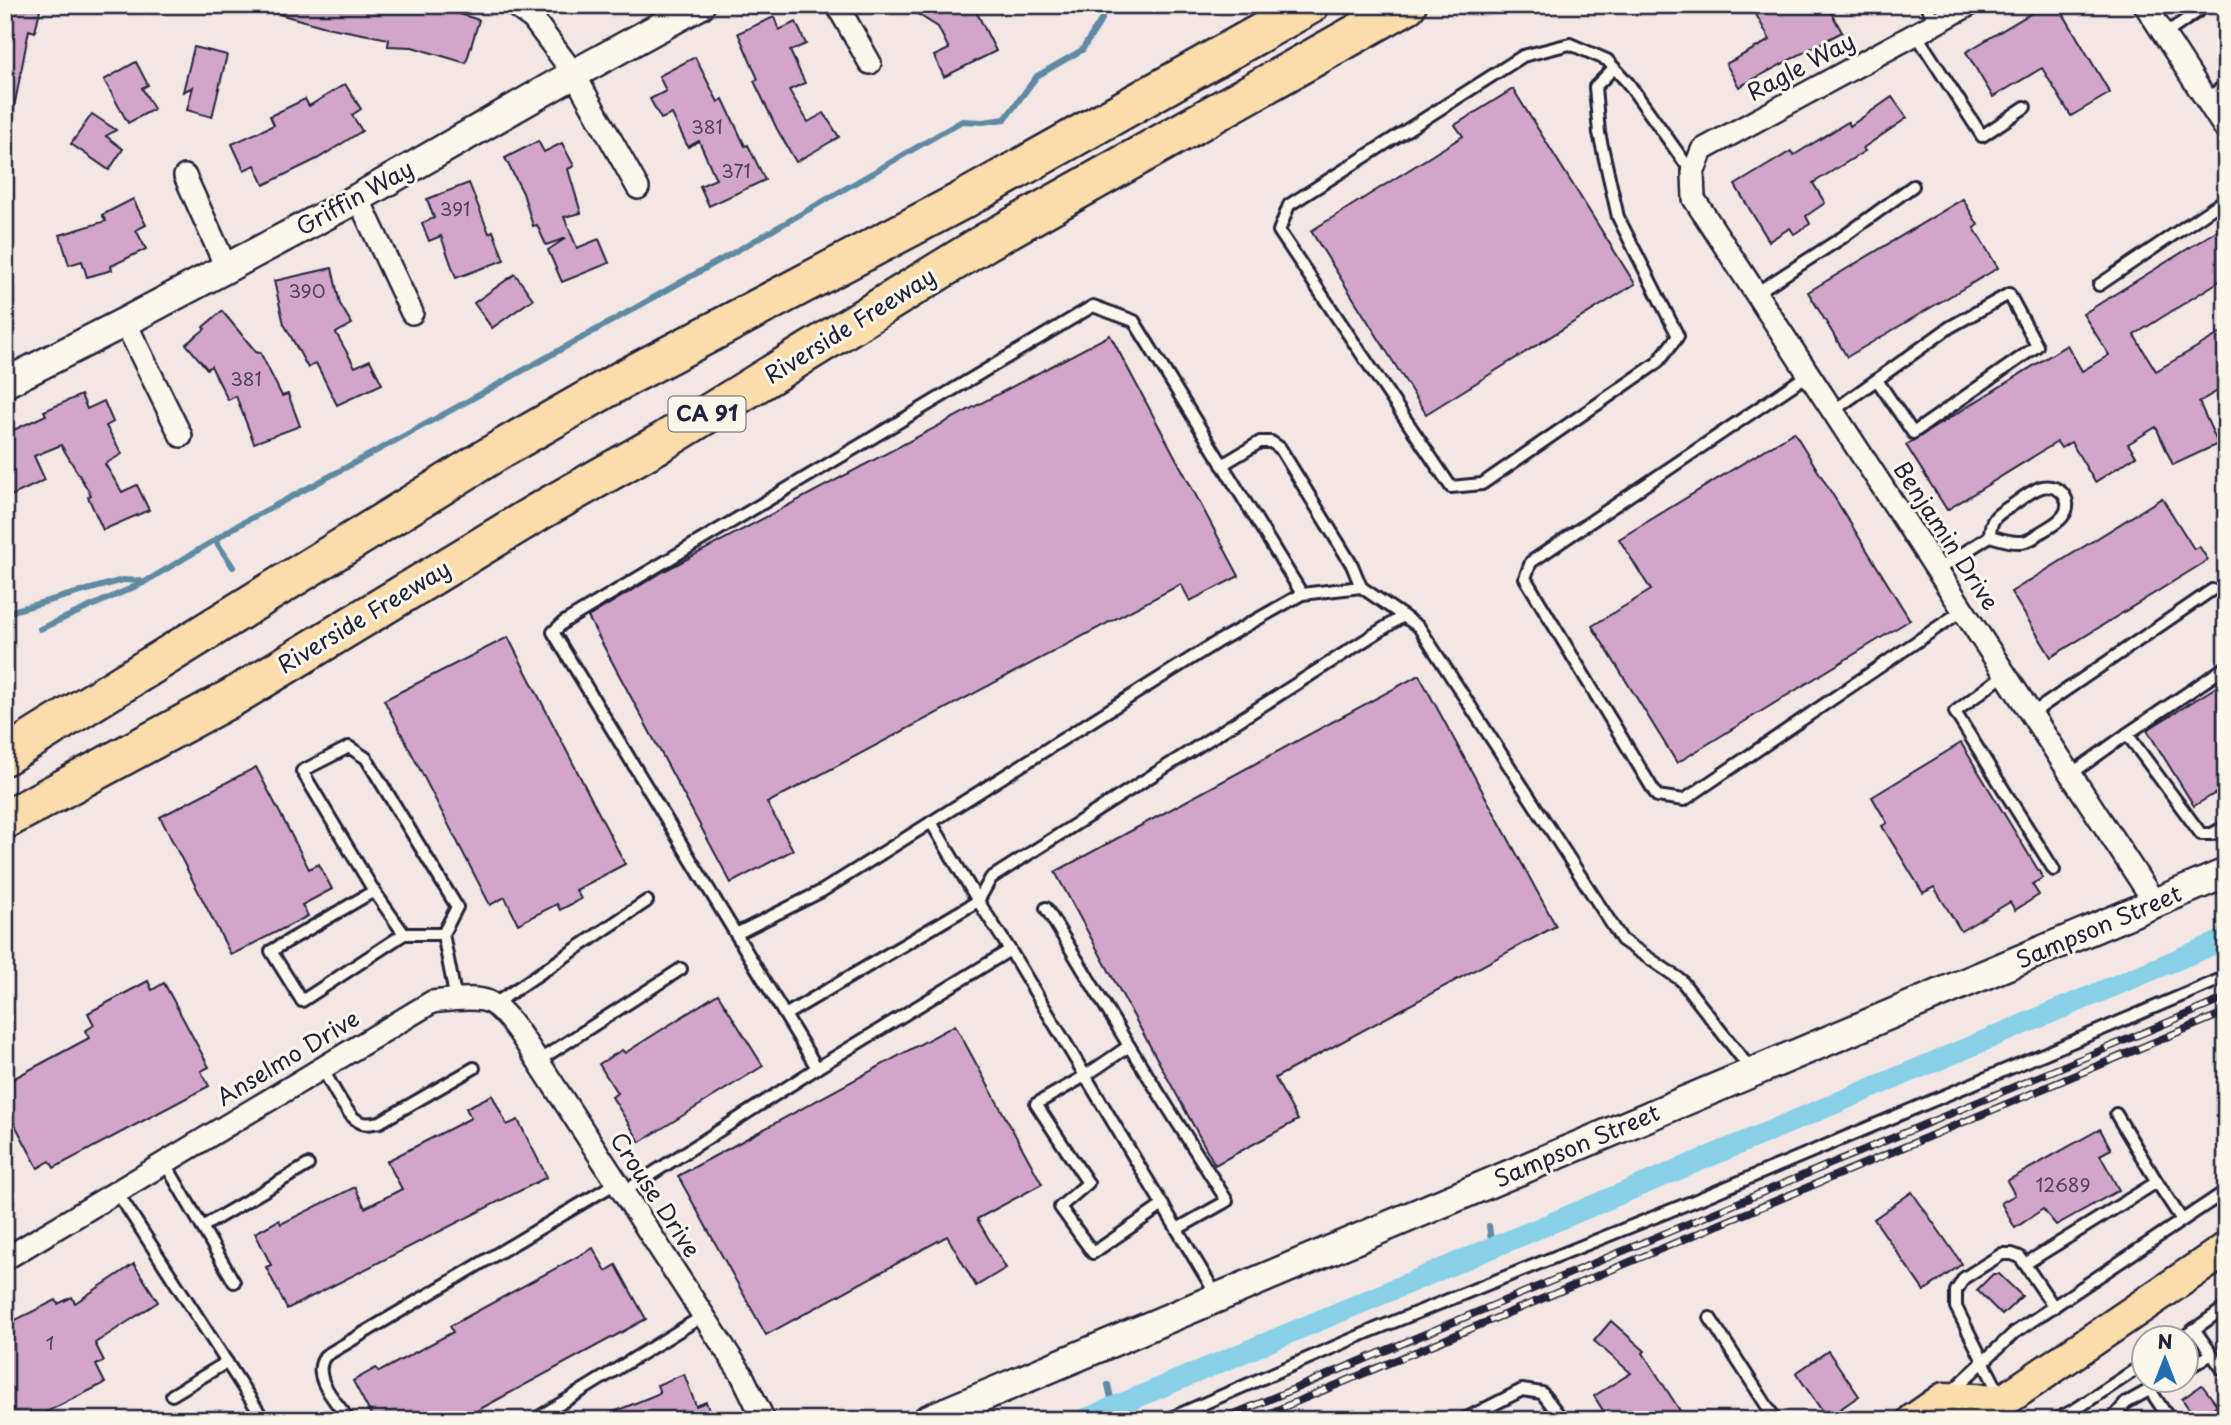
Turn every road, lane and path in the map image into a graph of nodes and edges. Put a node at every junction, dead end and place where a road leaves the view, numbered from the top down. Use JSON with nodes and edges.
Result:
{"nodes":[{"id":1,"x":514,"y":5,"type":"edge"},
{"id":2,"x":700,"y":5,"type":"edge"},
{"id":3,"x":837,"y":5,"type":"edge"},
{"id":4,"x":1310,"y":5,"type":"edge"},
{"id":5,"x":1407,"y":5,"type":"edge"},
{"id":6,"x":1969,"y":5,"type":"edge"},
{"id":7,"x":2145,"y":5,"type":"edge"},
{"id":8,"x":2207,"y":5,"type":"edge"},
{"id":9,"x":1931,"y":14,"type":"edge"},
{"id":10,"x":1916,"y":34,"type":"junction"},
{"id":11,"x":2164,"y":35,"type":"junction"},
{"id":12,"x":870,"y":63,"type":"dead end"},
{"id":13,"x":1614,"y":68,"type":"junction"},
{"id":14,"x":574,"y":74,"type":"junction"},
{"id":15,"x":2226,"y":85,"type":"edge"},
{"id":16,"x":2206,"y":99,"type":"junction"},
{"id":17,"x":2025,"y":107,"type":"dead end"},
{"id":18,"x":2226,"y":130,"type":"edge"},
{"id":19,"x":1693,"y":174,"type":"junction"},
{"id":20,"x":185,"y":176,"type":"dead end"},
{"id":21,"x":1913,"y":186,"type":"dead end"},
{"id":22,"x":638,"y":188,"type":"dead end"},
{"id":23,"x":358,"y":198,"type":"junction"},
{"id":24,"x":2226,"y":199,"type":"edge"},
{"id":25,"x":226,"y":267,"type":"junction"},
{"id":26,"x":2099,"y":285,"type":"dead end"},
{"id":27,"x":1756,"y":293,"type":"junction"},
{"id":28,"x":412,"y":313,"type":"dead end"},
{"id":29,"x":125,"y":322,"type":"junction"},
{"id":30,"x":1808,"y":374,"type":"junction"},
{"id":31,"x":1877,"y":380,"type":"junction"},
{"id":32,"x":5,"y":383,"type":"edge"},
{"id":33,"x":1833,"y":411,"type":"junction"},
{"id":34,"x":181,"y":436,"type":"dead end"},
{"id":35,"x":1222,"y":465,"type":"junction"},
{"id":36,"x":1990,"y":536,"type":"junction"},
{"id":37,"x":1937,"y":570,"type":"junction"},
{"id":38,"x":1361,"y":587,"type":"junction"},
{"id":39,"x":2212,"y":590,"type":"dead end"},
{"id":40,"x":1302,"y":594,"type":"junction"},
{"id":41,"x":1963,"y":610,"type":"junction"},
{"id":42,"x":1403,"y":616,"type":"junction"},
{"id":43,"x":2226,"y":667,"type":"edge"},
{"id":44,"x":2005,"y":674,"type":"junction"},
{"id":45,"x":233,"y":697,"type":"junction"},
{"id":46,"x":2031,"y":714,"type":"junction"},
{"id":47,"x":2127,"y":734,"type":"junction"},
{"id":48,"x":5,"y":756,"type":"edge"},
{"id":49,"x":2071,"y":774,"type":"junction"},
{"id":50,"x":5,"y":820,"type":"edge"},
{"id":51,"x":931,"y":822,"type":"junction"},
{"id":52,"x":2226,"y":826,"type":"edge"},
{"id":53,"x":5,"y":845,"type":"edge"},
{"id":54,"x":2054,"y":870,"type":"dead end"},
{"id":55,"x":2226,"y":873,"type":"edge"},
{"id":56,"x":374,"y":891,"type":"junction"},
{"id":57,"x":647,"y":901,"type":"dead end"},
{"id":58,"x":978,"y":901,"type":"junction"},
{"id":59,"x":2155,"y":903,"type":"junction"},
{"id":60,"x":1046,"y":908,"type":"dead end"},
{"id":61,"x":404,"y":934,"type":"junction"},
{"id":62,"x":443,"y":934,"type":"junction"},
{"id":63,"x":736,"y":934,"type":"junction"},
{"id":64,"x":1010,"y":950,"type":"junction"},
{"id":65,"x":681,"y":969,"type":"dead end"},
{"id":66,"x":2226,"y":977,"type":"edge"},
{"id":67,"x":456,"y":1000,"type":"junction"},
{"id":68,"x":493,"y":1005,"type":"junction"},
{"id":69,"x":785,"y":1015,"type":"junction"},
{"id":70,"x":1129,"y":1046,"type":"junction"},
{"id":71,"x":538,"y":1061,"type":"junction"},
{"id":72,"x":322,"y":1068,"type":"junction"},
{"id":73,"x":474,"y":1068,"type":"dead end"},
{"id":74,"x":817,"y":1068,"type":"junction"},
{"id":75,"x":1753,"y":1072,"type":"junction"},
{"id":76,"x":1085,"y":1076,"type":"junction"},
{"id":77,"x":2116,"y":1114,"type":"dead end"},
{"id":78,"x":165,"y":1163,"type":"junction"},
{"id":79,"x":307,"y":1165,"type":"dead end"},
{"id":80,"x":2157,"y":1182,"type":"junction"},
{"id":81,"x":619,"y":1188,"type":"junction"},
{"id":82,"x":2226,"y":1191,"type":"edge"},
{"id":83,"x":117,"y":1192,"type":"junction"},
{"id":84,"x":1163,"y":1205,"type":"junction"},
{"id":85,"x":2182,"y":1220,"type":"junction"},
{"id":86,"x":202,"y":1227,"type":"junction"},
{"id":87,"x":1177,"y":1229,"type":"junction"},
{"id":88,"x":2226,"y":1249,"type":"edge"},
{"id":89,"x":5,"y":1259,"type":"edge"},
{"id":90,"x":2025,"y":1264,"type":"junction"},
{"id":91,"x":234,"y":1282,"type":"dead end"},
{"id":92,"x":1218,"y":1297,"type":"junction"},
{"id":93,"x":2054,"y":1307,"type":"junction"},
{"id":94,"x":2226,"y":1307,"type":"edge"},
{"id":95,"x":703,"y":1316,"type":"junction"},
{"id":96,"x":1710,"y":1318,"type":"dead end"},
{"id":97,"x":2200,"y":1325,"type":"edge"},
{"id":98,"x":2200,"y":1337,"type":"edge"},
{"id":99,"x":2212,"y":1353,"type":"junction"},
{"id":100,"x":2200,"y":1360,"type":"edge"},
{"id":101,"x":227,"y":1362,"type":"junction"},
{"id":102,"x":1984,"y":1363,"type":"junction"},
{"id":103,"x":2130,"y":1373,"type":"edge"},
{"id":104,"x":2226,"y":1374,"type":"edge"},
{"id":105,"x":2143,"y":1394,"type":"edge"},
{"id":106,"x":2153,"y":1394,"type":"edge"},
{"id":107,"x":172,"y":1395,"type":"dead end"},
{"id":108,"x":1944,"y":1399,"type":"junction"},
{"id":109,"x":2005,"y":1414,"type":"edge"},
{"id":110,"x":264,"y":1420,"type":"edge"},
{"id":111,"x":349,"y":1420,"type":"edge"},
{"id":112,"x":534,"y":1420,"type":"edge"},
{"id":113,"x":764,"y":1420,"type":"edge"},
{"id":114,"x":927,"y":1420,"type":"edge"},
{"id":115,"x":1166,"y":1420,"type":"edge"},
{"id":116,"x":1462,"y":1420,"type":"edge"},
{"id":117,"x":1563,"y":1420,"type":"edge"},
{"id":118,"x":1776,"y":1420,"type":"edge"},
{"id":119,"x":1914,"y":1420,"type":"edge"},
{"id":120,"x":2055,"y":1420,"type":"edge"},
{"id":121,"x":2111,"y":1420,"type":"edge"},
{"id":122,"x":2170,"y":1420,"type":"edge"}],
"edges":[{"from":1,"to":14,"type":"street"},
{"from":2,"to":14,"type":"street","name":"Griffin Way"},
{"from":3,"to":12,"type":"street"},
{"from":4,"to":48,"type":"highway"},
{"from":5,"to":45,"type":"highway","name":"Riverside Freeway","number":"CA 91"},
{"from":6,"to":9,"type":"street","name":"Ragle Way"},
{"from":7,"to":11,"type":"street"},
{"from":8,"to":11,"type":"lane"},
{"from":9,"to":10,"type":"street","name":"Ragle Way"},
{"from":10,"to":17,"type":"lane"},
{"from":10,"to":19,"type":"street","name":"Ragle Way"},
{"from":11,"to":16,"type":"street"},
{"from":13,"to":13,"type":"lane"},
{"from":13,"to":19,"type":"lane"},
{"from":14,"to":22,"type":"street"},
{"from":14,"to":23,"type":"street","name":"Griffin Way"},
{"from":15,"to":16,"type":"lane"},
{"from":16,"to":18,"type":"street"},
{"from":19,"to":27,"type":"street","name":"Benjamin Drive"},
{"from":20,"to":25,"type":"street"},
{"from":21,"to":27,"type":"lane"},
{"from":23,"to":25,"type":"street","name":"Griffin Way"},
{"from":23,"to":28,"type":"street"},
{"from":24,"to":26,"type":"lane"},
{"from":25,"to":29,"type":"street","name":"Griffin Way"},
{"from":27,"to":30,"type":"street","name":"Benjamin Drive"},
{"from":29,"to":32,"type":"street","name":"Griffin Way"},
{"from":29,"to":34,"type":"street"},
{"from":30,"to":33,"type":"street","name":"Benjamin Drive"},
{"from":30,"to":41,"type":"lane"},
{"from":31,"to":31,"type":"lane"},
{"from":31,"to":33,"type":"lane"},
{"from":33,"to":37,"type":"street","name":"Benjamin Drive"},
{"from":35,"to":38,"type":"lane"},
{"from":35,"to":40,"type":"lane"},
{"from":35,"to":63,"type":"lane"},
{"from":36,"to":36,"type":"lane"},
{"from":36,"to":37,"type":"lane"},
{"from":37,"to":41,"type":"street","name":"Benjamin Drive"},
{"from":38,"to":40,"type":"lane"},
{"from":38,"to":42,"type":"lane"},
{"from":39,"to":46,"type":"lane"},
{"from":40,"to":51,"type":"lane"},
{"from":41,"to":44,"type":"street","name":"Benjamin Drive"},
{"from":42,"to":58,"type":"lane"},
{"from":42,"to":75,"type":"lane"},
{"from":43,"to":47,"type":"lane"},
{"from":44,"to":46,"type":"street","name":"Benjamin Drive"},
{"from":44,"to":54,"type":"lane"},
{"from":45,"to":50,"type":"highway","name":"Riverside Freeway","number":"CA 91"},
{"from":45,"to":53,"type":"highway"},
{"from":46,"to":49,"type":"street","name":"Benjamin Drive"},
{"from":47,"to":49,"type":"lane"},
{"from":47,"to":52,"type":"lane"},
{"from":49,"to":59,"type":"street","name":"Benjamin Drive"},
{"from":51,"to":58,"type":"lane"},
{"from":51,"to":63,"type":"lane"},
{"from":55,"to":59,"type":"street","name":"Sampson Street"},
{"from":56,"to":61,"type":"lane"},
{"from":56,"to":61,"type":"lane"},
{"from":56,"to":62,"type":"lane"},
{"from":57,"to":68,"type":"lane"},
{"from":58,"to":64,"type":"lane"},
{"from":58,"to":69,"type":"lane"},
{"from":59,"to":75,"type":"street","name":"Sampson Street"},
{"from":60,"to":70,"type":"lane"},
{"from":61,"to":62,"type":"lane"},
{"from":62,"to":67,"type":"lane"},
{"from":63,"to":69,"type":"lane"},
{"from":64,"to":74,"type":"lane"},
{"from":64,"to":76,"type":"lane"},
{"from":65,"to":71,"type":"lane"},
{"from":66,"to":115,"type":"lane"},
{"from":67,"to":68,"type":"street","name":"Anselmo Drive"},
{"from":67,"to":72,"type":"street","name":"Anselmo Drive"},
{"from":68,"to":71,"type":"street","name":"Crouse Drive"},
{"from":69,"to":74,"type":"lane"},
{"from":70,"to":76,"type":"lane"},
{"from":70,"to":87,"type":"lane"},
{"from":71,"to":81,"type":"street","name":"Crouse Drive"},
{"from":72,"to":73,"type":"lane"},
{"from":72,"to":78,"type":"street","name":"Anselmo Drive"},
{"from":74,"to":81,"type":"lane"},
{"from":75,"to":92,"type":"street","name":"Sampson Street"},
{"from":76,"to":84,"type":"lane"},
{"from":76,"to":84,"type":"lane"},
{"from":77,"to":80,"type":"lane"},
{"from":78,"to":83,"type":"street","name":"Anselmo Drive"},
{"from":78,"to":86,"type":"lane"},
{"from":79,"to":86,"type":"lane"},
{"from":80,"to":85,"type":"lane"},
{"from":80,"to":90,"type":"lane"},
{"from":81,"to":95,"type":"street","name":"Crouse Drive"},
{"from":81,"to":111,"type":"lane"},
{"from":82,"to":85,"type":"lane"},
{"from":83,"to":89,"type":"street","name":"Anselmo Drive"},
{"from":83,"to":101,"type":"lane"},
{"from":84,"to":87,"type":"lane"},
{"from":85,"to":93,"type":"lane"},
{"from":86,"to":91,"type":"lane"},
{"from":87,"to":92,"type":"lane"},
{"from":88,"to":109,"type":"main road"},
{"from":90,"to":93,"type":"lane"},
{"from":90,"to":102,"type":"lane"},
{"from":92,"to":114,"type":"street","name":"Sampson Street"},
{"from":93,"to":102,"type":"lane"},
{"from":94,"to":97,"type":"lane"},
{"from":95,"to":112,"type":"lane"},
{"from":95,"to":113,"type":"street","name":"Crouse Drive"},
{"from":96,"to":118,"type":"lane"},
{"from":98,"to":99,"type":"lane"},
{"from":99,"to":100,"type":"lane"},
{"from":99,"to":104,"type":"lane"},
{"from":101,"to":107,"type":"lane"},
{"from":101,"to":110,"type":"lane"},
{"from":102,"to":108,"type":"lane"},
{"from":102,"to":109,"type":"lane"},
{"from":103,"to":120,"type":"lane"},
{"from":105,"to":121,"type":"lane"},
{"from":106,"to":122,"type":"lane"},
{"from":108,"to":109,"type":"main road"},
{"from":108,"to":119,"type":"main road"},
{"from":116,"to":117,"type":"lane"}]}
